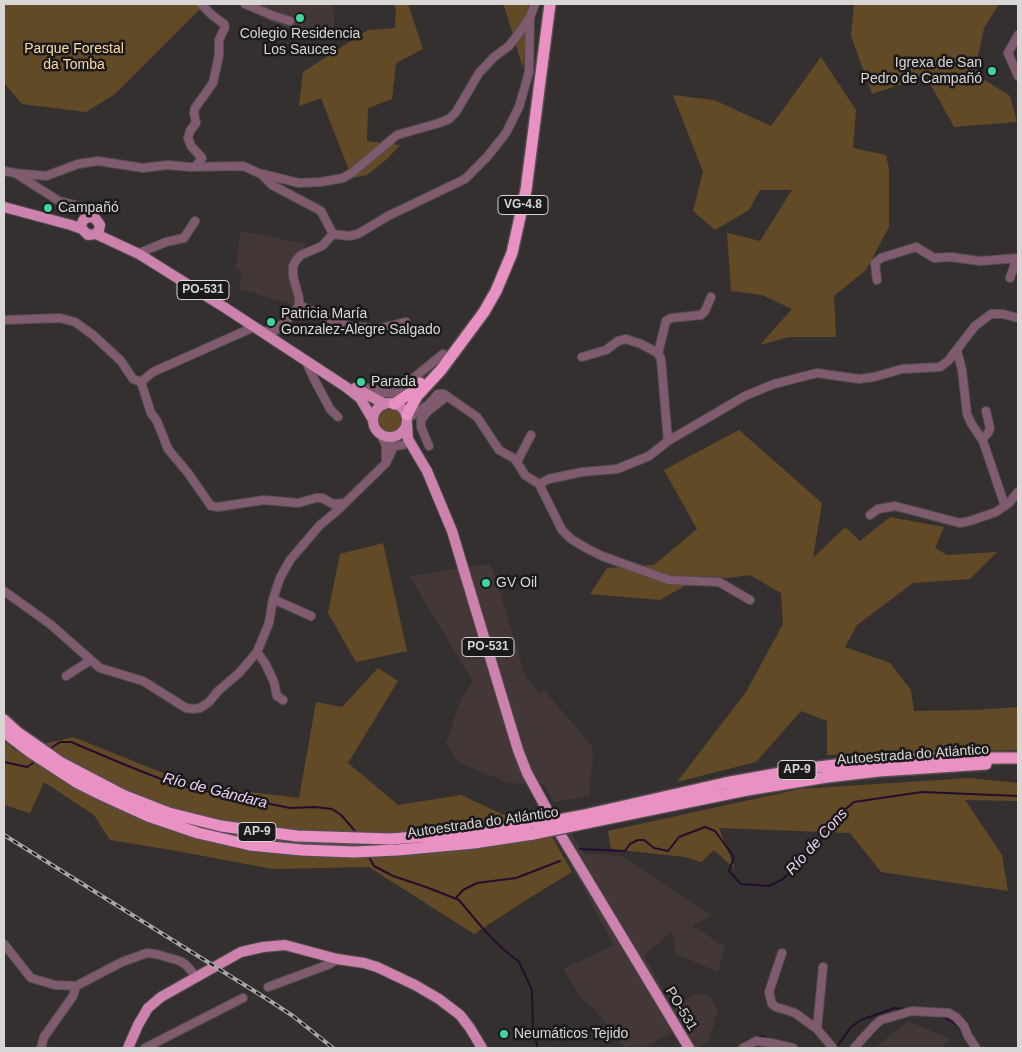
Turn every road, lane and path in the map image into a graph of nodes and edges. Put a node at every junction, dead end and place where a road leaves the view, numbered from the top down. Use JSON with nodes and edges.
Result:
{"nodes":[{"id":1,"x":201,"y":4,"type":"edge"},
{"id":2,"x":245,"y":4,"type":"edge"},
{"id":3,"x":535,"y":4,"type":"edge"},
{"id":4,"x":550,"y":4,"type":"edge"},
{"id":5,"x":555,"y":4,"type":"edge"},
{"id":6,"x":530,"y":17,"type":"junction"},
{"id":7,"x":290,"y":20,"type":"dead end"},
{"id":8,"x":1018,"y":34,"type":"edge"},
{"id":9,"x":544,"y":56,"type":"junction"},
{"id":10,"x":1018,"y":76,"type":"edge"},
{"id":11,"x":4,"y":165,"type":"edge"},
{"id":12,"x":196,"y":166,"type":"junction"},
{"id":13,"x":4,"y":170,"type":"edge"},
{"id":14,"x":15,"y":173,"type":"junction"},
{"id":15,"x":261,"y":174,"type":"junction"},
{"id":16,"x":4,"y":203,"type":"edge"},
{"id":17,"x":4,"y":207,"type":"edge"},
{"id":18,"x":83,"y":208,"type":"joint"},
{"id":19,"x":196,"y":221,"type":"dead end"},
{"id":20,"x":91,"y":226,"type":"junction"},
{"id":21,"x":333,"y":234,"type":"junction"},
{"id":22,"x":142,"y":252,"type":"junction"},
{"id":23,"x":1018,"y":258,"type":"edge"},
{"id":24,"x":1010,"y":278,"type":"dead end"},
{"id":25,"x":877,"y":280,"type":"dead end"},
{"id":26,"x":711,"y":298,"type":"dead end"},
{"id":27,"x":299,"y":305,"type":"junction"},
{"id":28,"x":1018,"y":318,"type":"edge"},
{"id":29,"x":4,"y":320,"type":"edge"},
{"id":30,"x":406,"y":322,"type":"dead end"},
{"id":31,"x":250,"y":327,"type":"junction"},
{"id":32,"x":272,"y":332,"type":"junction"},
{"id":33,"x":463,"y":342,"type":"junction"},
{"id":34,"x":957,"y":351,"type":"junction"},
{"id":35,"x":658,"y":353,"type":"junction"},
{"id":36,"x":442,"y":354,"type":"dead end"},
{"id":37,"x":582,"y":357,"type":"dead end"},
{"id":38,"x":316,"y":373,"type":"junction"},
{"id":39,"x":140,"y":382,"type":"junction"},
{"id":40,"x":358,"y":389,"type":"junction"},
{"id":41,"x":447,"y":396,"type":"junction"},
{"id":42,"x":390,"y":404,"type":"junction"},
{"id":43,"x":418,"y":405,"type":"junction"},
{"id":44,"x":986,"y":411,"type":"dead end"},
{"id":45,"x":338,"y":417,"type":"dead end"},
{"id":46,"x":407,"y":419,"type":"junction"},
{"id":47,"x":374,"y":420,"type":"junction"},
{"id":48,"x":381,"y":434,"type":"junction"},
{"id":49,"x":532,"y":435,"type":"dead end"},
{"id":50,"x":393,"y":437,"type":"junction"},
{"id":51,"x":982,"y":439,"type":"junction"},
{"id":52,"x":668,"y":441,"type":"junction"},
{"id":53,"x":403,"y":445,"type":"junction"},
{"id":54,"x":429,"y":446,"type":"dead end"},
{"id":55,"x":391,"y":452,"type":"junction"},
{"id":56,"x":517,"y":462,"type":"junction"},
{"id":57,"x":386,"y":463,"type":"junction"},
{"id":58,"x":539,"y":484,"type":"junction"},
{"id":59,"x":435,"y":490,"type":"junction"},
{"id":60,"x":1018,"y":492,"type":"edge"},
{"id":61,"x":345,"y":503,"type":"junction"},
{"id":62,"x":1005,"y":506,"type":"junction"},
{"id":63,"x":870,"y":515,"type":"dead end"},
{"id":64,"x":4,"y":591,"type":"edge"},
{"id":65,"x":274,"y":599,"type":"junction"},
{"id":66,"x":750,"y":600,"type":"dead end"},
{"id":67,"x":311,"y":616,"type":"dead end"},
{"id":68,"x":256,"y":652,"type":"junction"},
{"id":69,"x":91,"y":660,"type":"junction"},
{"id":70,"x":66,"y":676,"type":"dead end"},
{"id":71,"x":283,"y":700,"type":"dead end"},
{"id":72,"x":4,"y":720,"type":"edge"},
{"id":73,"x":4,"y":732,"type":"edge"},
{"id":74,"x":1018,"y":758,"type":"edge"},
{"id":75,"x":1018,"y":765,"type":"edge"},
{"id":76,"x":583,"y":819,"type":"junction"},
{"id":77,"x":534,"y":829,"type":"junction"},
{"id":78,"x":565,"y":841,"type":"junction"},
{"id":79,"x":4,"y":944,"type":"edge"},
{"id":80,"x":782,"y":954,"type":"dead end"},
{"id":81,"x":338,"y":959,"type":"junction"},
{"id":82,"x":823,"y":967,"type":"dead end"},
{"id":83,"x":196,"y":976,"type":"junction"},
{"id":84,"x":76,"y":986,"type":"junction"},
{"id":85,"x":268,"y":987,"type":"dead end"},
{"id":86,"x":243,"y":998,"type":"dead end"},
{"id":87,"x":817,"y":1029,"type":"junction"},
{"id":88,"x":40,"y":1048,"type":"edge"},
{"id":89,"x":128,"y":1048,"type":"edge"},
{"id":90,"x":145,"y":1048,"type":"edge"},
{"id":91,"x":482,"y":1048,"type":"edge"},
{"id":92,"x":684,"y":1048,"type":"edge"},
{"id":93,"x":690,"y":1048,"type":"edge"},
{"id":94,"x":743,"y":1048,"type":"edge"},
{"id":95,"x":793,"y":1048,"type":"edge"},
{"id":96,"x":832,"y":1048,"type":"edge"},
{"id":97,"x":854,"y":1048,"type":"edge"},
{"id":98,"x":976,"y":1048,"type":"edge"}],
"edges":[{"from":1,"to":12,"type":"street"},
{"from":2,"to":7,"type":"street"},
{"from":3,"to":6,"type":"street"},
{"from":4,"to":9,"type":"highway","number":"VG-4.8"},
{"from":5,"to":9,"type":"highway"},
{"from":6,"to":15,"type":"street"},
{"from":6,"to":21,"type":"street"},
{"from":8,"to":10,"type":"street"},
{"from":9,"to":33,"type":"highway","number":"VG-4.8"},
{"from":11,"to":14,"type":"street"},
{"from":12,"to":14,"type":"street"},
{"from":12,"to":15,"type":"street"},
{"from":13,"to":14,"type":"street"},
{"from":14,"to":18,"type":"street"},
{"from":15,"to":21,"type":"street"},
{"from":16,"to":20,"type":"main road","number":"PO-531"},
{"from":17,"to":20,"type":"main road","number":"PO-531"},
{"from":18,"to":20,"type":"main road"},
{"from":19,"to":22,"type":"street"},
{"from":20,"to":22,"type":"main road","number":"PO-531"},
{"from":20,"to":31,"type":"main road","number":"PO-531"},
{"from":21,"to":27,"type":"street"},
{"from":22,"to":32,"type":"main road","number":"PO-531"},
{"from":23,"to":24,"type":"street"},
{"from":23,"to":25,"type":"street"},
{"from":26,"to":35,"type":"street"},
{"from":27,"to":30,"type":"street"},
{"from":27,"to":32,"type":"street"},
{"from":28,"to":34,"type":"street"},
{"from":29,"to":39,"type":"street"},
{"from":31,"to":38,"type":"main road","number":"PO-531"},
{"from":31,"to":39,"type":"street"},
{"from":32,"to":40,"type":"main road","number":"PO-531"},
{"from":33,"to":42,"type":"highway","number":"VG-4.8"},
{"from":33,"to":43,"type":"highway","number":"VG-4.8"},
{"from":34,"to":51,"type":"street"},
{"from":34,"to":52,"type":"street"},
{"from":35,"to":37,"type":"street"},
{"from":35,"to":52,"type":"street"},
{"from":36,"to":40,"type":"street"},
{"from":38,"to":45,"type":"street"},
{"from":38,"to":47,"type":"main road","number":"PO-531"},
{"from":39,"to":61,"type":"street"},
{"from":40,"to":42,"type":"main road","number":"PO-531"},
{"from":41,"to":43,"type":"street"},
{"from":41,"to":54,"type":"street"},
{"from":41,"to":56,"type":"street"},
{"from":42,"to":46,"type":"main road","number":"PO-531"},
{"from":42,"to":47,"type":"main road"},
{"from":43,"to":46,"type":"highway","number":"VG-4.8"},
{"from":44,"to":51,"type":"street"},
{"from":46,"to":50,"type":"main road"},
{"from":46,"to":59,"type":"main road","number":"PO-531"},
{"from":47,"to":48,"type":"main road","number":"PO-531"},
{"from":48,"to":50,"type":"main road","number":"PO-531"},
{"from":48,"to":57,"type":"street"},
{"from":49,"to":56,"type":"street"},
{"from":50,"to":53,"type":"main road","number":"PO-531"},
{"from":50,"to":55,"type":"street"},
{"from":51,"to":62,"type":"street"},
{"from":52,"to":58,"type":"street"},
{"from":53,"to":55,"type":"street"},
{"from":53,"to":59,"type":"main road","number":"PO-531"},
{"from":55,"to":57,"type":"street"},
{"from":56,"to":58,"type":"street"},
{"from":57,"to":61,"type":"street"},
{"from":58,"to":66,"type":"street"},
{"from":59,"to":78,"type":"main road","name":"PO-531","number":"PO-531"},
{"from":60,"to":62,"type":"street"},
{"from":61,"to":65,"type":"street"},
{"from":62,"to":63,"type":"street"},
{"from":64,"to":69,"type":"street"},
{"from":65,"to":67,"type":"street"},
{"from":65,"to":68,"type":"street"},
{"from":68,"to":69,"type":"street"},
{"from":68,"to":71,"type":"street"},
{"from":69,"to":70,"type":"street"},
{"from":72,"to":77,"type":"highway","name":"Autoestrada do Atlántico","number":"AP-9"},
{"from":73,"to":77,"type":"highway","name":"Autoestrada do Atlántico","number":"AP-9"},
{"from":74,"to":76,"type":"highway","name":"Autoestrada do Atlántico","number":"AP-9"},
{"from":75,"to":76,"type":"highway","name":"Autoestrada do Atlántico","number":"AP-9"},
{"from":76,"to":77,"type":"highway","name":"Autoestrada do Atlántico","number":"AP-9","bridge":true},
{"from":78,"to":92,"type":"street","number":"PO-531"},
{"from":78,"to":93,"type":"main road","name":"PO-531"},
{"from":79,"to":84,"type":"street"},
{"from":80,"to":87,"type":"street"},
{"from":81,"to":83,"type":"main road"},
{"from":81,"to":85,"type":"street"},
{"from":81,"to":91,"type":"main road"},
{"from":82,"to":87,"type":"street"},
{"from":83,"to":84,"type":"street"},
{"from":83,"to":89,"type":"main road"},
{"from":84,"to":88,"type":"street"},
{"from":86,"to":90,"type":"street"},
{"from":87,"to":96,"type":"street"},
{"from":94,"to":95,"type":"street"},
{"from":97,"to":98,"type":"street"}]}
